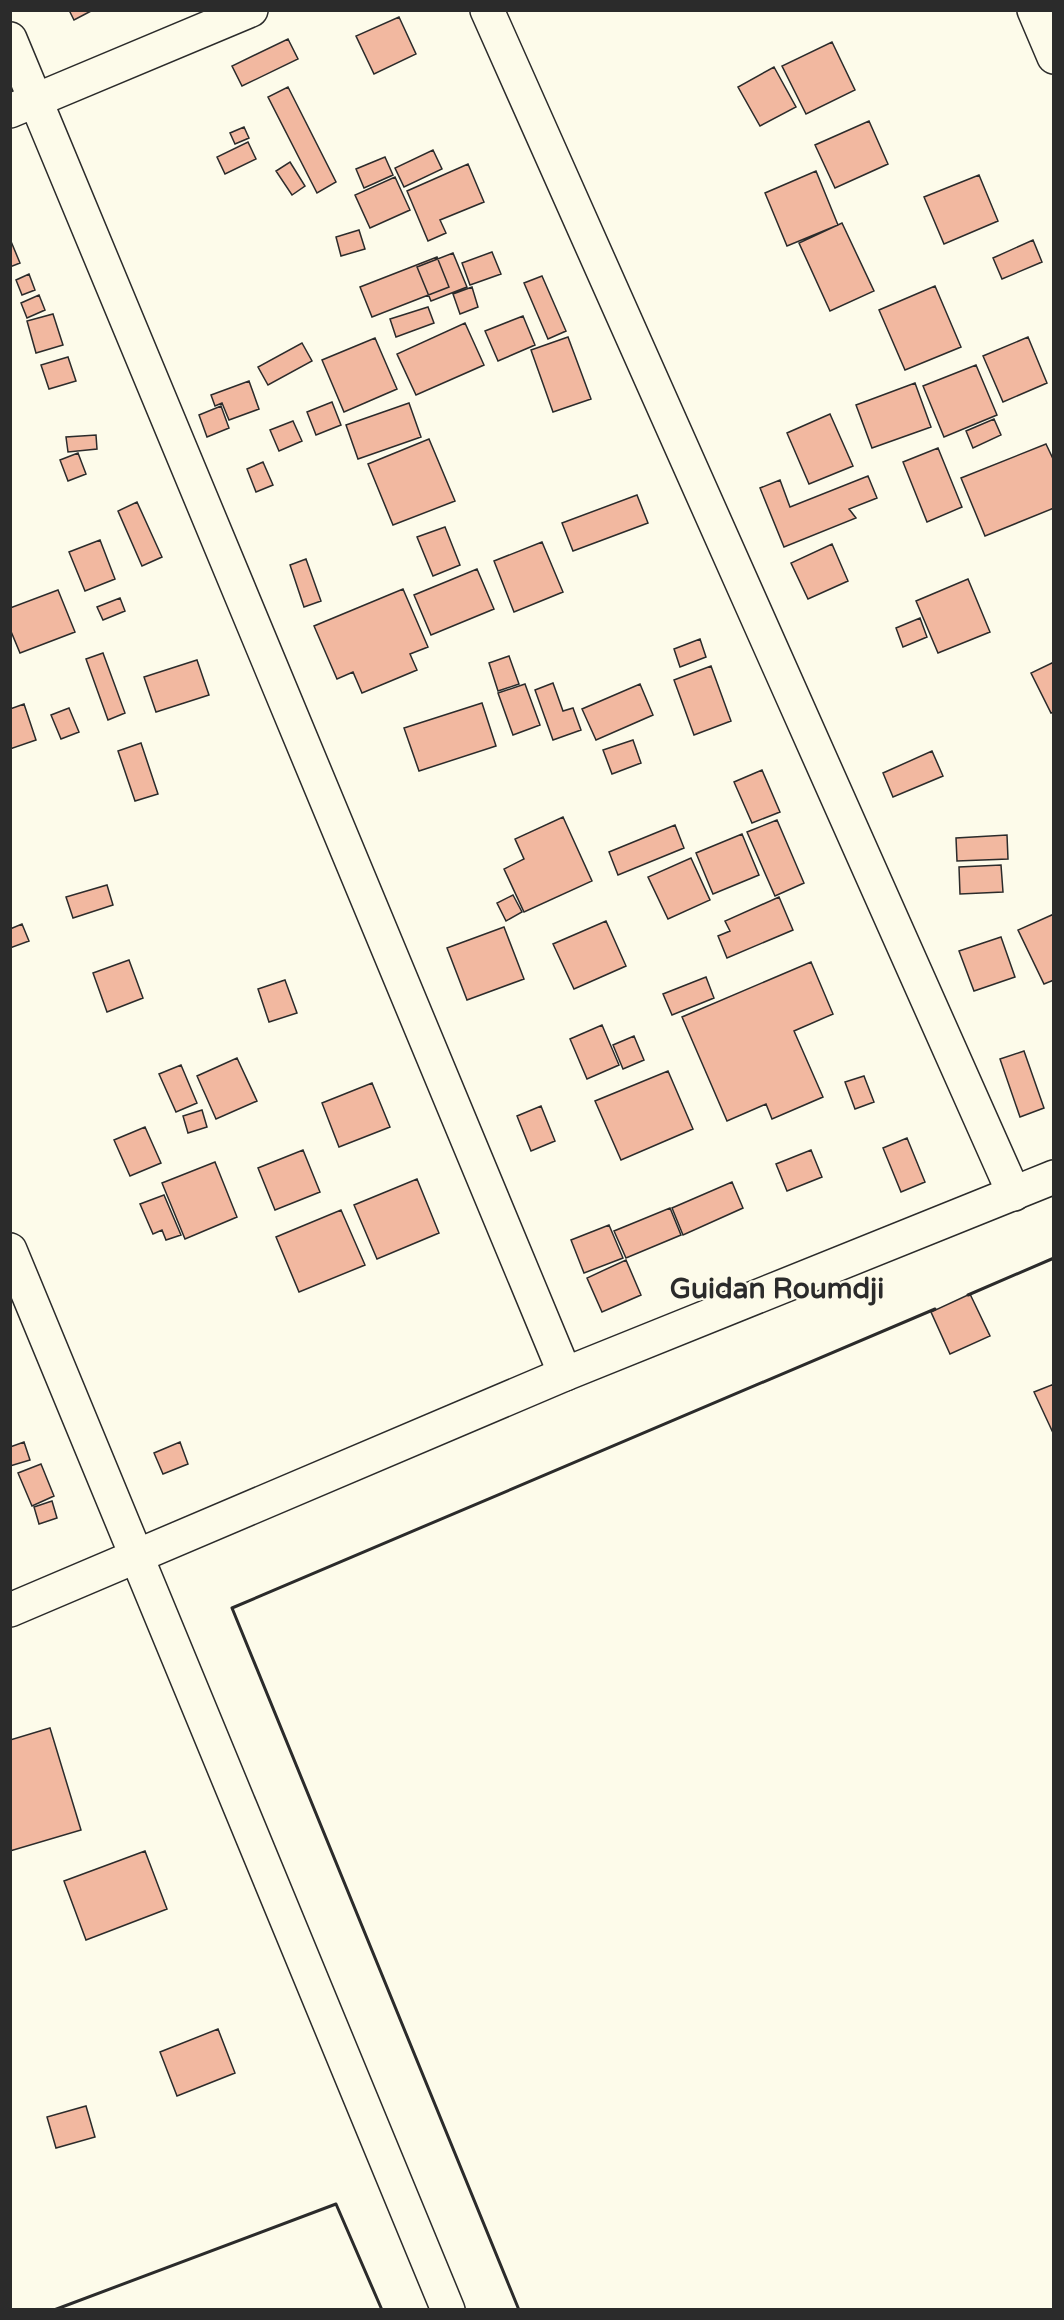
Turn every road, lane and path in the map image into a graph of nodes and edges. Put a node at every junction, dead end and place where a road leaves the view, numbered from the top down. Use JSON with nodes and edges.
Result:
{"nodes":[{"id":1,"x":251,"y":10,"type":"edge"},
{"id":2,"x":487,"y":10,"type":"edge"},
{"id":3,"x":1034,"y":10,"type":"edge"},
{"id":4,"x":10,"y":39,"type":"edge"},
{"id":5,"x":1053,"y":57,"type":"edge"},
{"id":6,"x":24,"y":105,"type":"edge"},
{"id":7,"x":1053,"y":1176,"type":"edge"},
{"id":8,"x":1014,"y":1194,"type":"junction"},
{"id":9,"x":10,"y":1250,"type":"edge"},
{"id":10,"x":565,"y":1374,"type":"junction"},
{"id":11,"x":135,"y":1555,"type":"junction"},
{"id":12,"x":10,"y":1610,"type":"edge"},
{"id":13,"x":448,"y":2310,"type":"edge"}],
"edges":[{"from":1,"to":6,"type":"main road"},
{"from":2,"to":8,"type":"main road"},
{"from":3,"to":5,"type":"main road"},
{"from":4,"to":6,"type":"main road"},
{"from":6,"to":10,"type":"main road"},
{"from":7,"to":8,"type":"main road"},
{"from":8,"to":10,"type":"main road"},
{"from":9,"to":11,"type":"main road"},
{"from":10,"to":11,"type":"main road"},
{"from":11,"to":12,"type":"main road"},
{"from":11,"to":13,"type":"main road"}]}
